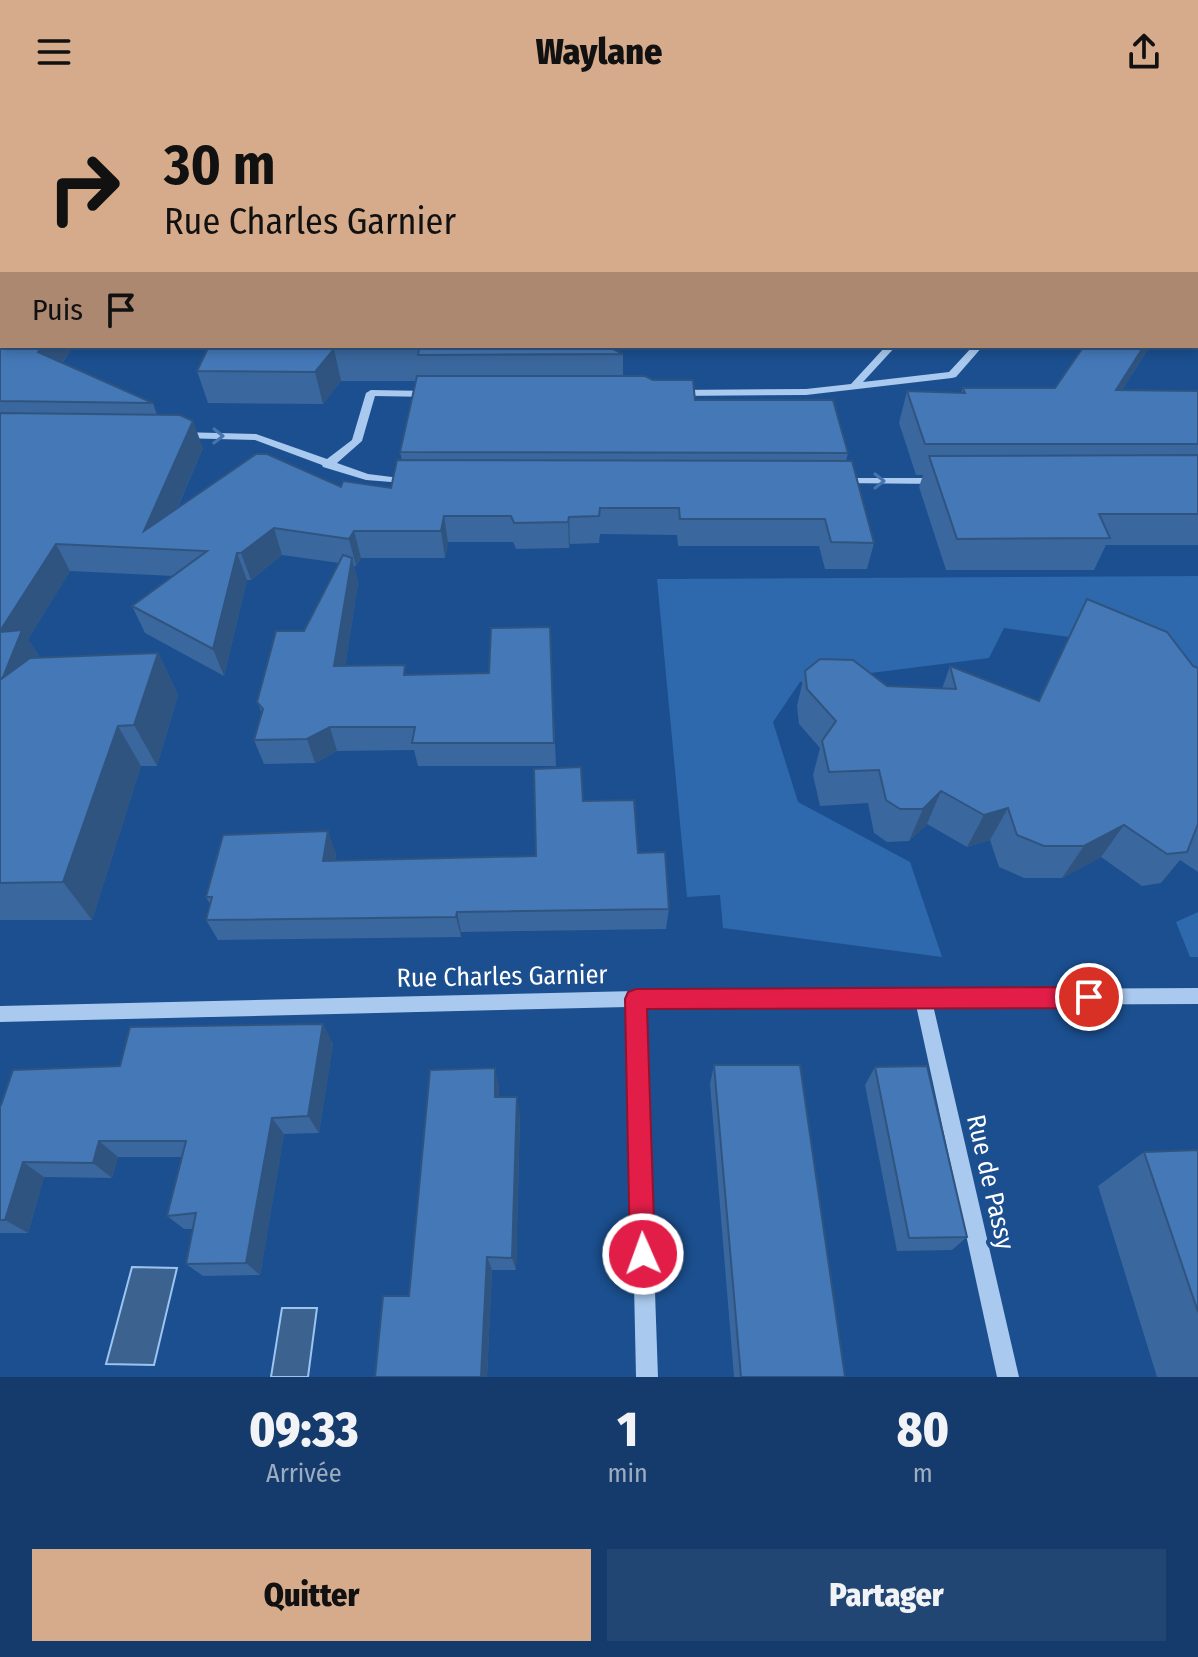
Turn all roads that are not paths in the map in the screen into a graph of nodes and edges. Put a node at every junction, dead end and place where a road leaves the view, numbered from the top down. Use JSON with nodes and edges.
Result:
{"nodes":[{"id":1,"x":889,"y":348,"type":"edge"},
{"id":2,"x":976,"y":348,"type":"edge"},
{"id":3,"x":855,"y":385,"type":"junction"},
{"id":4,"x":665,"y":393,"type":"edge"},
{"id":5,"x":448,"y":394,"type":"edge"},
{"id":6,"x":166,"y":435,"type":"edge"},
{"id":7,"x":327,"y":465,"type":"junction"},
{"id":8,"x":830,"y":481,"type":"edge"},
{"id":9,"x":958,"y":481,"type":"edge"},
{"id":10,"x":430,"y":482,"type":"edge"},
{"id":11,"x":1198,"y":996,"type":"edge"},
{"id":12,"x":923,"y":998,"type":"junction"},
{"id":13,"x":636,"y":999,"type":"junction"},
{"id":14,"x":0,"y":1014,"type":"edge"},
{"id":15,"x":647,"y":1377,"type":"edge"},
{"id":16,"x":1008,"y":1377,"type":"edge"}],
"edges":[{"from":1,"to":3,"type":"street"},
{"from":2,"to":3,"type":"street"},
{"from":3,"to":4,"type":"street"},
{"from":5,"to":7,"type":"street"},
{"from":6,"to":7,"type":"street","one_way":true},
{"from":7,"to":10,"type":"street"},
{"from":8,"to":9,"type":"street","one_way":true},
{"from":11,"to":12,"type":"street","name":"Rue Charles Garnier"},
{"from":12,"to":13,"type":"street","name":"Rue Charles Garnier"},
{"from":12,"to":16,"type":"street","name":"Rue de Passy"},
{"from":13,"to":14,"type":"street","name":"Rue Charles Garnier"},
{"from":13,"to":15,"type":"street"}]}
